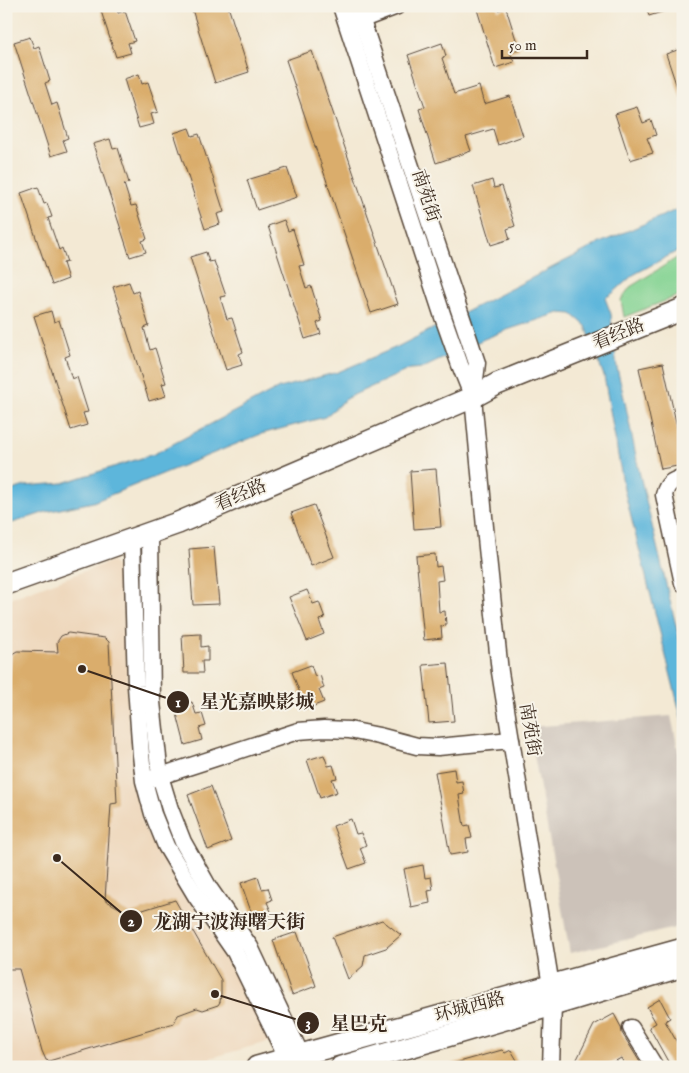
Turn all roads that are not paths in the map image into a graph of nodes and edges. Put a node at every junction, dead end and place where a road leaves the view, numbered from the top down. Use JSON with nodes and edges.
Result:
{"nodes":[{"id":1,"x":342,"y":6,"type":"edge"},
{"id":2,"x":398,"y":6,"type":"edge"},
{"id":3,"x":355,"y":17,"type":"edge"},
{"id":4,"x":683,"y":309,"type":"edge"},
{"id":5,"x":683,"y":324,"type":"edge"},
{"id":6,"x":630,"y":338,"type":"junction"},
{"id":7,"x":472,"y":397,"type":"junction"},
{"id":8,"x":683,"y":477,"type":"edge"},
{"id":9,"x":141,"y":536,"type":"junction"},
{"id":10,"x":683,"y":583,"type":"edge"},
{"id":11,"x":6,"y":584,"type":"edge"},
{"id":12,"x":511,"y":740,"type":"junction"},
{"id":13,"x":160,"y":776,"type":"junction"},
{"id":14,"x":144,"y":781,"type":"junction"},
{"id":15,"x":683,"y":949,"type":"edge"},
{"id":16,"x":683,"y":966,"type":"edge"},
{"id":17,"x":552,"y":995,"type":"junction"},
{"id":18,"x":631,"y":1028,"type":"dead end"},
{"id":19,"x":294,"y":1057,"type":"junction"},
{"id":20,"x":257,"y":1067,"type":"edge"},
{"id":21,"x":341,"y":1067,"type":"edge"},
{"id":22,"x":551,"y":1067,"type":"edge"},
{"id":23,"x":655,"y":1067,"type":"edge"}],
"edges":[{"from":1,"to":3,"type":"street","name":"南苑街"},
{"from":2,"to":3,"type":"street"},
{"from":3,"to":7,"type":"street","name":"南苑街"},
{"from":3,"to":7,"type":"street","name":"南苑街"},
{"from":4,"to":6,"type":"main road","name":"看经路"},
{"from":5,"to":6,"type":"main road","name":"看经路"},
{"from":6,"to":7,"type":"main road","name":"看经路"},
{"from":7,"to":9,"type":"main road","name":"看经路"},
{"from":7,"to":12,"type":"street","name":"南苑街"},
{"from":8,"to":10,"type":"street"},
{"from":9,"to":11,"type":"main road","name":"看经路"},
{"from":9,"to":13,"type":"street"},
{"from":9,"to":14,"type":"street"},
{"from":12,"to":13,"type":"street"},
{"from":12,"to":17,"type":"street","name":"南苑街"},
{"from":13,"to":14,"type":"street"},
{"from":13,"to":19,"type":"street"},
{"from":14,"to":19,"type":"street"},
{"from":15,"to":17,"type":"main road","name":"环城西路"},
{"from":16,"to":17,"type":"main road","name":"环城西路"},
{"from":17,"to":19,"type":"main road","name":"环城西路"},
{"from":17,"to":21,"type":"main road","name":"环城西路"},
{"from":17,"to":22,"type":"street","name":"南苑街"},
{"from":18,"to":23,"type":"street"},
{"from":19,"to":20,"type":"main road","name":"环城西路"}]}
